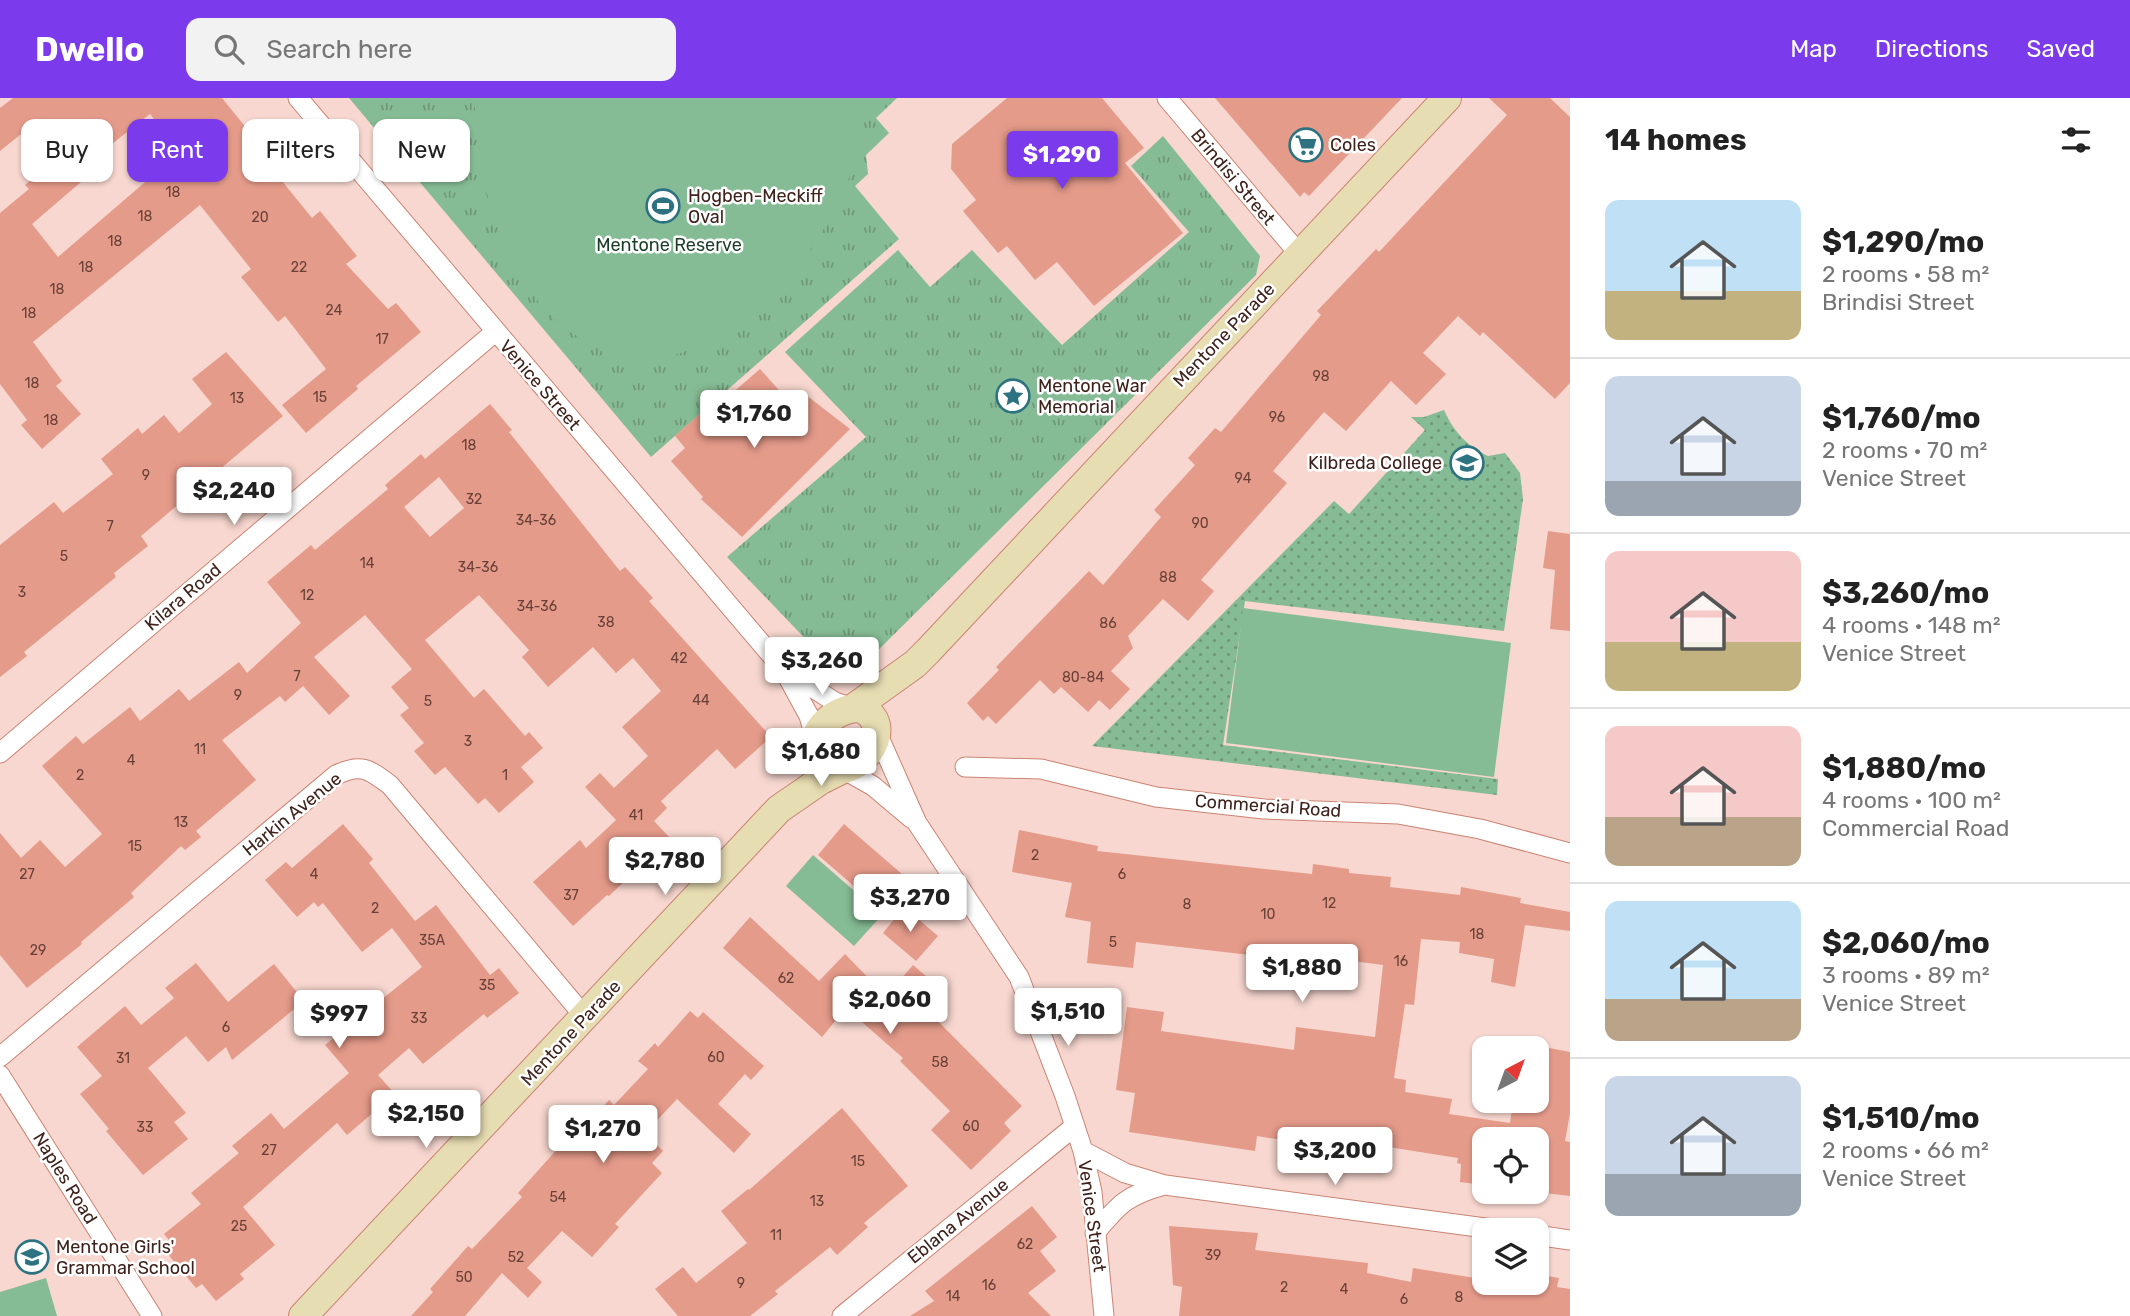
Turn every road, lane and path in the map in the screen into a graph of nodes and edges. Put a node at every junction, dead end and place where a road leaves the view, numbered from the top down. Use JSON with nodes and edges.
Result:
{"nodes":[{"id":1,"x":298,"y":98,"type":"edge"},
{"id":2,"x":1167,"y":98,"type":"edge"},
{"id":3,"x":1447,"y":98,"type":"edge"},
{"id":4,"x":1300,"y":255,"type":"junction"},
{"id":5,"x":495,"y":332,"type":"junction"},
{"id":6,"x":915,"y":664,"type":"junction"},
{"id":7,"x":784,"y":670,"type":"junction"},
{"id":8,"x":854,"y":708,"type":"junction"},
{"id":9,"x":877,"y":731,"type":"junction"},
{"id":10,"x":816,"y":743,"type":"junction"},
{"id":11,"x":0,"y":753,"type":"edge"},
{"id":12,"x":965,"y":767,"type":"dead end"},
{"id":13,"x":842,"y":769,"type":"junction"},
{"id":14,"x":779,"y":809,"type":"junction"},
{"id":15,"x":917,"y":823,"type":"junction"},
{"id":16,"x":1570,"y":853,"type":"edge"},
{"id":17,"x":585,"y":1017,"type":"junction"},
{"id":18,"x":0,"y":1057,"type":"edge"},
{"id":19,"x":0,"y":1075,"type":"edge"},
{"id":20,"x":1075,"y":1126,"type":"junction"},
{"id":21,"x":1083,"y":1151,"type":"junction"},
{"id":22,"x":1165,"y":1185,"type":"junction"},
{"id":23,"x":1472,"y":1226,"type":"edge"},
{"id":24,"x":1095,"y":1233,"type":"junction"},
{"id":25,"x":1549,"y":1237,"type":"edge"},
{"id":26,"x":1570,"y":1240,"type":"edge"},
{"id":27,"x":152,"y":1316,"type":"edge"},
{"id":28,"x":303,"y":1316,"type":"edge"},
{"id":29,"x":842,"y":1316,"type":"edge"},
{"id":30,"x":1104,"y":1316,"type":"edge"}],
"edges":[{"from":1,"to":5,"type":"street","name":"Venice Street"},
{"from":2,"to":4,"type":"street","name":"Brindisi Street"},
{"from":3,"to":4,"type":"street","name":"Mentone Parade"},
{"from":4,"to":6,"type":"street","name":"Mentone Parade"},
{"from":5,"to":7,"type":"street","name":"Venice Street"},
{"from":5,"to":11,"type":"street","name":"Kilara Road"},
{"from":6,"to":8,"type":"street","name":"Mentone Parade"},
{"from":6,"to":9,"type":"street","name":"Mentone Parade"},
{"from":7,"to":8,"type":"street","name":"Venice Street"},
{"from":7,"to":10,"type":"street","name":"Venice Street"},
{"from":8,"to":9,"type":"street"},
{"from":8,"to":10,"type":"street"},
{"from":9,"to":13,"type":"street"},
{"from":9,"to":15,"type":"street","name":"Venice Street"},
{"from":10,"to":13,"type":"street"},
{"from":10,"to":14,"type":"street","name":"Mentone Parade"},
{"from":12,"to":16,"type":"street","name":"Commercial Road"},
{"from":13,"to":14,"type":"street","name":"Mentone Parade"},
{"from":13,"to":15,"type":"street","name":"Venice Street"},
{"from":14,"to":17,"type":"street","name":"Mentone Parade"},
{"from":15,"to":20,"type":"street","name":"Venice Street"},
{"from":17,"to":18,"type":"street","name":"Harkin Avenue"},
{"from":17,"to":28,"type":"street","name":"Mentone Parade"},
{"from":19,"to":27,"type":"street","name":"Naples Road"},
{"from":20,"to":21,"type":"street","name":"Venice Street"},
{"from":20,"to":29,"type":"street","name":"Eblana Avenue"},
{"from":21,"to":22,"type":"street"},
{"from":21,"to":24,"type":"street","name":"Venice Street"},
{"from":22,"to":23,"type":"street"},
{"from":22,"to":24,"type":"street"},
{"from":24,"to":30,"type":"street","name":"Venice Street"},
{"from":25,"to":26,"type":"street"}]}
